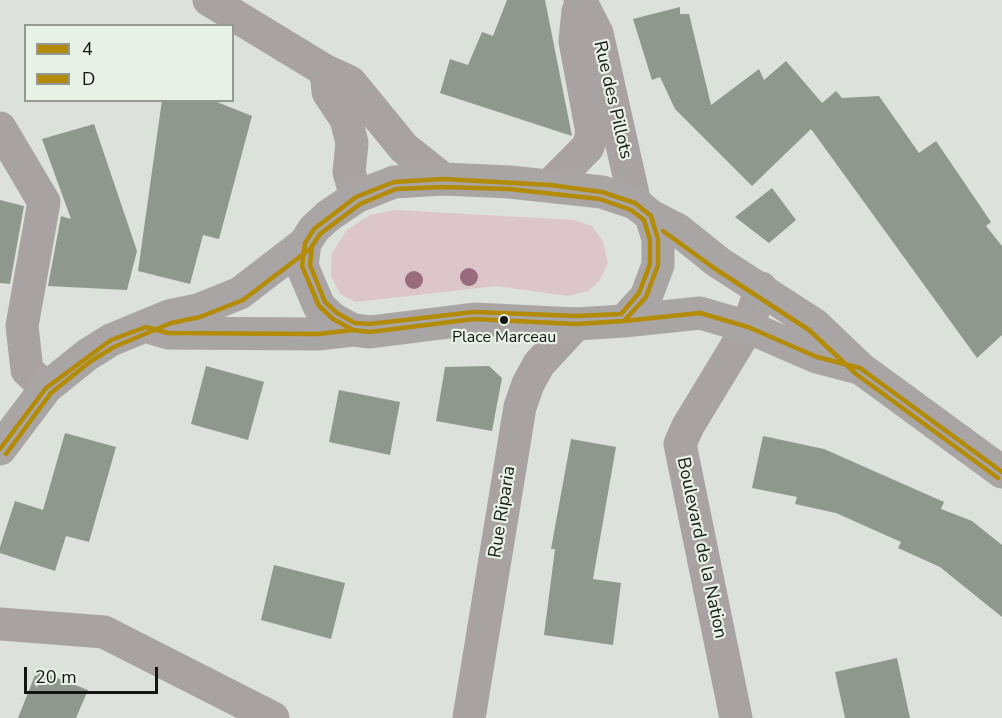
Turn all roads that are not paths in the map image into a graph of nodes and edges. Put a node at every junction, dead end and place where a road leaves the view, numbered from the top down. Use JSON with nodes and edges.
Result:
{"nodes":[{"id":1,"x":209,"y":0,"type":"edge"},
{"id":2,"x":580,"y":0,"type":"edge"},
{"id":3,"x":326,"y":71,"type":"junction"},
{"id":4,"x":0,"y":128,"type":"edge"},
{"id":5,"x":443,"y":178,"type":"junction"},
{"id":6,"x":550,"y":185,"type":"junction"},
{"id":7,"x":356,"y":197,"type":"junction"},
{"id":8,"x":643,"y":210,"type":"junction"},
{"id":9,"x":304,"y":243,"type":"junction"},
{"id":10,"x":762,"y":288,"type":"junction"},
{"id":11,"x":624,"y":321,"type":"junction"},
{"id":12,"x":576,"y":324,"type":"junction"},
{"id":13,"x":146,"y":327,"type":"junction"},
{"id":14,"x":748,"y":327,"type":"junction"},
{"id":15,"x":352,"y":330,"type":"junction"},
{"id":16,"x":860,"y":368,"type":"junction"},
{"id":17,"x":46,"y":388,"type":"junction"},
{"id":18,"x":0,"y":449,"type":"edge"},
{"id":19,"x":1002,"y":472,"type":"edge"},
{"id":20,"x":0,"y":624,"type":"edge"},
{"id":21,"x":273,"y":718,"type":"edge"},
{"id":22,"x":469,"y":718,"type":"edge"},
{"id":23,"x":736,"y":718,"type":"edge"}],
"edges":[{"from":1,"to":3,"type":"street"},
{"from":2,"to":6,"type":"street","name":"Rue des Pillots"},
{"from":2,"to":8,"type":"street","name":"Rue des Pillots"},
{"from":3,"to":5,"type":"street"},
{"from":3,"to":7,"type":"street"},
{"from":4,"to":17,"type":"street"},
{"from":5,"to":6,"type":"main road"},
{"from":5,"to":7,"type":"main road"},
{"from":6,"to":8,"type":"main road"},
{"from":7,"to":9,"type":"main road"},
{"from":8,"to":10,"type":"main road"},
{"from":8,"to":11,"type":"main road"},
{"from":9,"to":13,"type":"main road"},
{"from":9,"to":15,"type":"main road"},
{"from":10,"to":14,"type":"street","name":"Boulevard de la Nation"},
{"from":10,"to":16,"type":"main road"},
{"from":11,"to":12,"type":"main road"},
{"from":11,"to":14,"type":"main road"},
{"from":12,"to":15,"type":"main road"},
{"from":12,"to":22,"type":"street","name":"Rue Riparia"},
{"from":13,"to":15,"type":"main road"},
{"from":13,"to":17,"type":"main road"},
{"from":14,"to":16,"type":"main road"},
{"from":14,"to":23,"type":"street","name":"Boulevard de la Nation"},
{"from":16,"to":19,"type":"main road"},
{"from":17,"to":18,"type":"main road"},
{"from":20,"to":21,"type":"street"}]}
